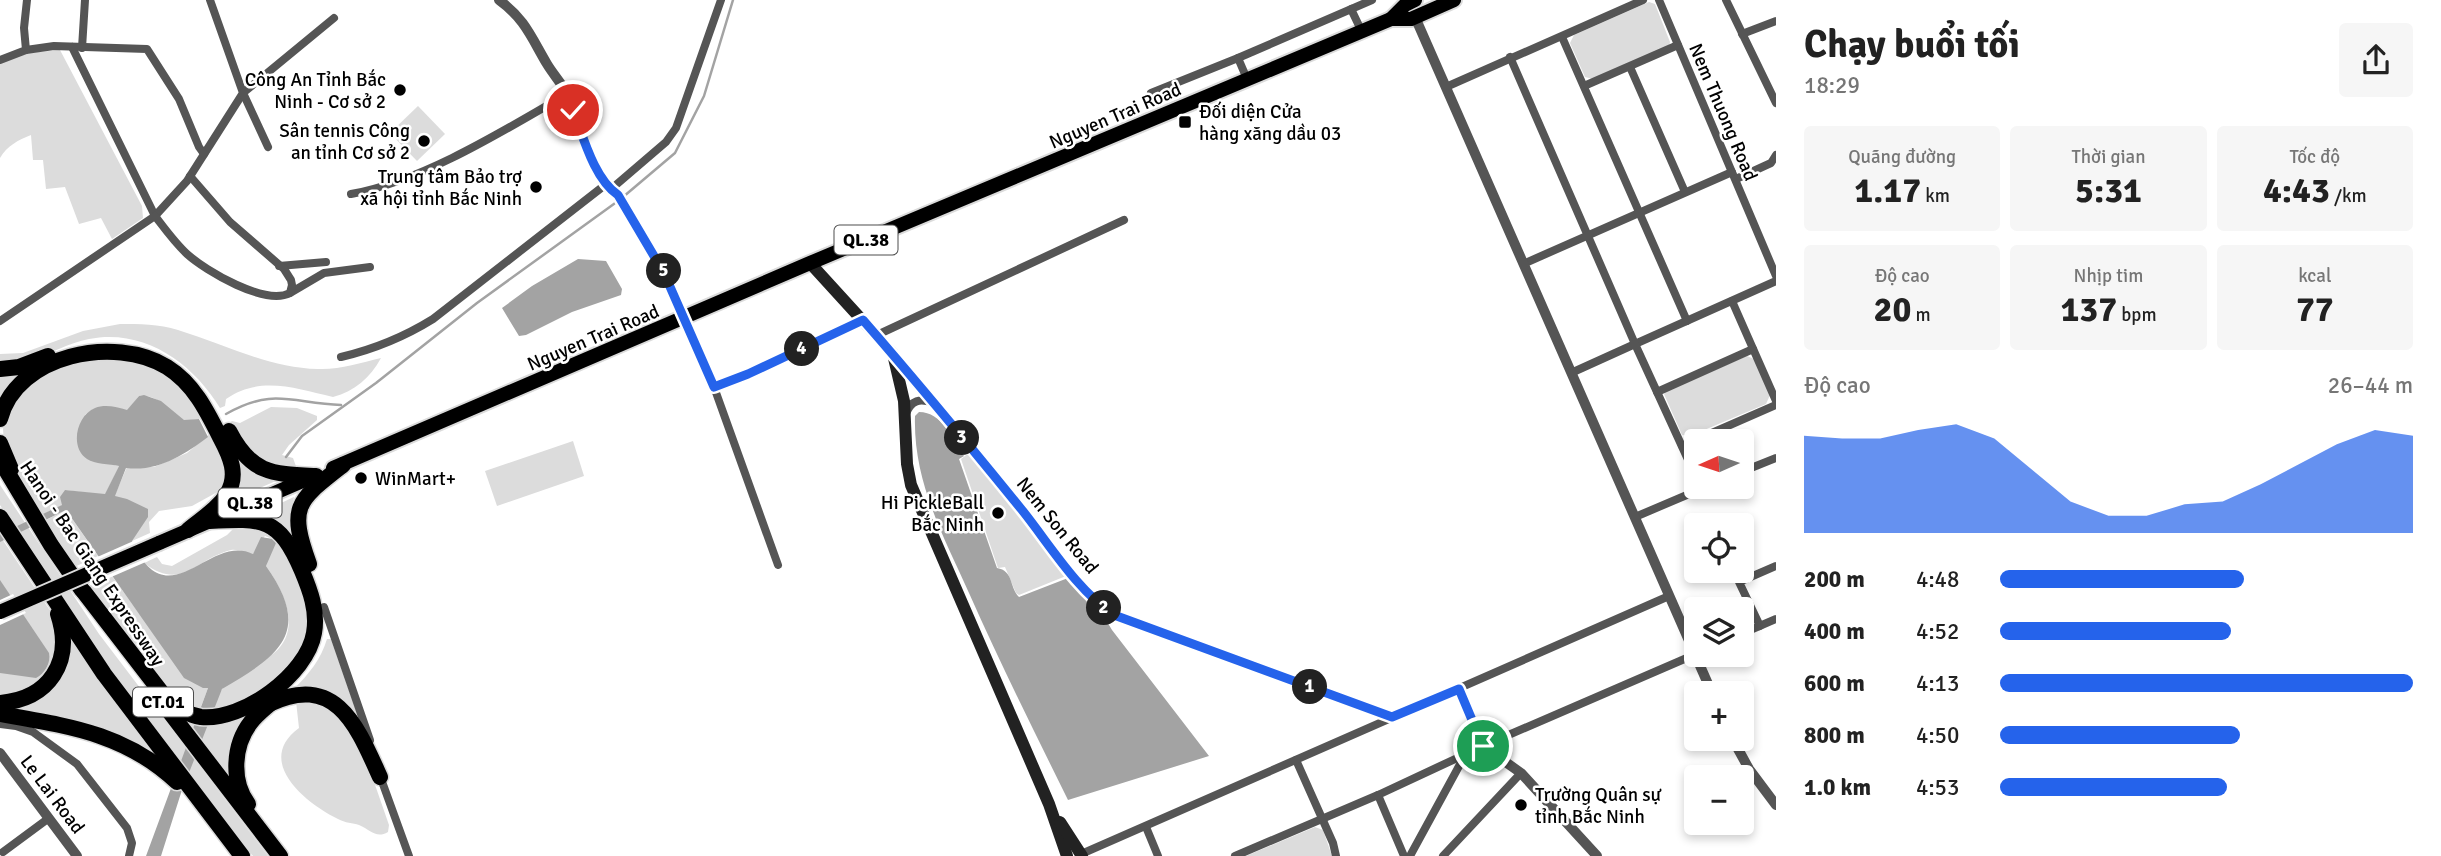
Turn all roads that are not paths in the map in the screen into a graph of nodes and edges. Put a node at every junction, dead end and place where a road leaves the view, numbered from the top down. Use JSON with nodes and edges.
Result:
{"nodes":[{"id":1,"x":27,"y":0,"type":"edge"},
{"id":2,"x":85,"y":0,"type":"edge"},
{"id":3,"x":210,"y":0,"type":"edge"},
{"id":4,"x":499,"y":0,"type":"edge"},
{"id":5,"x":721,"y":0,"type":"edge"},
{"id":6,"x":1371,"y":0,"type":"edge"},
{"id":7,"x":1415,"y":0,"type":"edge"},
{"id":8,"x":1454,"y":0,"type":"edge"},
{"id":9,"x":1643,"y":0,"type":"edge"},
{"id":10,"x":1659,"y":0,"type":"edge"},
{"id":11,"x":1726,"y":0,"type":"edge"},
{"id":12,"x":1351,"y":9,"type":"junction"},
{"id":13,"x":1415,"y":17,"type":"junction"},
{"id":14,"x":334,"y":18,"type":"dead end"},
{"id":15,"x":1391,"y":19,"type":"junction"},
{"id":16,"x":1776,"y":21,"type":"edge"},
{"id":17,"x":1362,"y":32,"type":"junction"},
{"id":18,"x":1742,"y":34,"type":"junction"},
{"id":19,"x":1562,"y":37,"type":"junction"},
{"id":20,"x":1678,"y":45,"type":"junction"},
{"id":21,"x":77,"y":48,"type":"junction"},
{"id":22,"x":26,"y":50,"type":"junction"},
{"id":23,"x":1510,"y":57,"type":"junction"},
{"id":24,"x":1238,"y":58,"type":"junction"},
{"id":25,"x":0,"y":60,"type":"edge"},
{"id":26,"x":1630,"y":67,"type":"junction"},
{"id":27,"x":1247,"y":79,"type":"junction"},
{"id":28,"x":1772,"y":85,"type":"edge"},
{"id":29,"x":1584,"y":86,"type":"junction"},
{"id":30,"x":1446,"y":87,"type":"junction"},
{"id":31,"x":243,"y":93,"type":"junction"},
{"id":32,"x":1151,"y":93,"type":"dead end"},
{"id":33,"x":567,"y":94,"type":"junction"},
{"id":34,"x":1776,"y":103,"type":"edge"},
{"id":35,"x":268,"y":147,"type":"dead end"},
{"id":36,"x":204,"y":153,"type":"junction"},
{"id":37,"x":1776,"y":155,"type":"edge"},
{"id":38,"x":190,"y":176,"type":"junction"},
{"id":39,"x":1734,"y":176,"type":"junction"},
{"id":40,"x":611,"y":189,"type":"junction"},
{"id":41,"x":1685,"y":191,"type":"junction"},
{"id":42,"x":351,"y":194,"type":"dead end"},
{"id":43,"x":1640,"y":214,"type":"junction"},
{"id":44,"x":155,"y":216,"type":"junction"},
{"id":45,"x":1124,"y":220,"type":"dead end"},
{"id":46,"x":1588,"y":237,"type":"junction"},
{"id":47,"x":326,"y":262,"type":"dead end"},
{"id":48,"x":810,"y":263,"type":"junction"},
{"id":49,"x":1523,"y":264,"type":"junction"},
{"id":50,"x":279,"y":266,"type":"junction"},
{"id":51,"x":370,"y":267,"type":"dead end"},
{"id":52,"x":1776,"y":276,"type":"edge"},
{"id":53,"x":1776,"y":281,"type":"edge"},
{"id":54,"x":290,"y":293,"type":"junction"},
{"id":55,"x":1732,"y":301,"type":"junction"},
{"id":56,"x":685,"y":318,"type":"junction"},
{"id":57,"x":863,"y":320,"type":"junction"},
{"id":58,"x":0,"y":321,"type":"edge"},
{"id":59,"x":1687,"y":321,"type":"junction"},
{"id":60,"x":877,"y":335,"type":"junction"},
{"id":61,"x":1635,"y":344,"type":"junction"},
{"id":62,"x":1753,"y":349,"type":"junction"},
{"id":63,"x":893,"y":354,"type":"junction"},
{"id":64,"x":341,"y":357,"type":"dead end"},
{"id":65,"x":0,"y":369,"type":"edge"},
{"id":66,"x":1571,"y":373,"type":"junction"},
{"id":67,"x":714,"y":387,"type":"junction"},
{"id":68,"x":1657,"y":392,"type":"junction"},
{"id":69,"x":933,"y":403,"type":"junction"},
{"id":70,"x":1776,"y":403,"type":"edge"},
{"id":71,"x":905,"y":417,"type":"junction"},
{"id":72,"x":0,"y":419,"type":"edge"},
{"id":73,"x":0,"y":443,"type":"edge"},
{"id":74,"x":1682,"y":446,"type":"junction"},
{"id":75,"x":1684,"y":450,"type":"edge"},
{"id":76,"x":1776,"y":458,"type":"edge"},
{"id":77,"x":0,"y":460,"type":"edge"},
{"id":78,"x":343,"y":465,"type":"junction"},
{"id":79,"x":1754,"y":467,"type":"edge"},
{"id":80,"x":316,"y":475,"type":"junction"},
{"id":81,"x":1684,"y":495,"type":"edge"},
{"id":82,"x":0,"y":517,"type":"edge"},
{"id":83,"x":1635,"y":517,"type":"junction"},
{"id":84,"x":209,"y":521,"type":"junction"},
{"id":85,"x":0,"y":524,"type":"edge"},
{"id":86,"x":188,"y":530,"type":"junction"},
{"id":87,"x":51,"y":545,"type":"junction"},
{"id":88,"x":18,"y":548,"type":"junction"},
{"id":89,"x":778,"y":565,"type":"dead end"},
{"id":90,"x":1776,"y":566,"type":"edge"},
{"id":91,"x":47,"y":590,"type":"junction"},
{"id":92,"x":83,"y":592,"type":"junction"},
{"id":93,"x":1669,"y":596,"type":"junction"},
{"id":94,"x":324,"y":607,"type":"junction"},
{"id":95,"x":0,"y":612,"type":"edge"},
{"id":96,"x":1776,"y":619,"type":"edge"},
{"id":97,"x":1760,"y":626,"type":"junction"},
{"id":98,"x":1684,"y":628,"type":"edge"},
{"id":99,"x":1754,"y":629,"type":"edge"},
{"id":100,"x":1684,"y":659,"type":"edge"},
{"id":101,"x":1459,"y":689,"type":"junction"},
{"id":102,"x":0,"y":703,"type":"edge"},
{"id":103,"x":269,"y":704,"type":"junction"},
{"id":104,"x":0,"y":714,"type":"edge"},
{"id":105,"x":1392,"y":717,"type":"junction"},
{"id":106,"x":0,"y":724,"type":"edge"},
{"id":107,"x":1483,"y":746,"type":"junction"},
{"id":108,"x":1739,"y":751,"type":"edge"},
{"id":109,"x":0,"y":753,"type":"edge"},
{"id":110,"x":1465,"y":756,"type":"junction"},
{"id":111,"x":1296,"y":760,"type":"junction"},
{"id":112,"x":1521,"y":773,"type":"junction"},
{"id":113,"x":380,"y":777,"type":"junction"},
{"id":114,"x":1378,"y":795,"type":"junction"},
{"id":115,"x":1049,"y":804,"type":"junction"},
{"id":116,"x":1776,"y":805,"type":"edge"},
{"id":117,"x":49,"y":818,"type":"junction"},
{"id":118,"x":1323,"y":819,"type":"junction"},
{"id":119,"x":1146,"y":827,"type":"junction"},
{"id":120,"x":3,"y":852,"type":"edge"},
{"id":121,"x":1080,"y":855,"type":"edge"},
{"id":122,"x":77,"y":856,"type":"edge"},
{"id":123,"x":129,"y":856,"type":"edge"},
{"id":124,"x":234,"y":856,"type":"edge"},
{"id":125,"x":242,"y":856,"type":"edge"},
{"id":126,"x":280,"y":856,"type":"edge"},
{"id":127,"x":288,"y":856,"type":"edge"},
{"id":128,"x":409,"y":856,"type":"edge"},
{"id":129,"x":1067,"y":856,"type":"edge"},
{"id":130,"x":1158,"y":856,"type":"edge"},
{"id":131,"x":1235,"y":856,"type":"edge"},
{"id":132,"x":1336,"y":856,"type":"edge"},
{"id":133,"x":1404,"y":856,"type":"edge"},
{"id":134,"x":1410,"y":856,"type":"edge"},
{"id":135,"x":1443,"y":856,"type":"edge"},
{"id":136,"x":1597,"y":856,"type":"edge"}],
"edges":[{"from":1,"to":22,"type":"street"},
{"from":2,"to":21,"type":"street"},
{"from":3,"to":31,"type":"street"},
{"from":4,"to":33,"type":"street"},
{"from":5,"to":40,"type":"street"},
{"from":6,"to":12,"type":"street"},
{"from":7,"to":15,"type":"highway","name":"Nguyen Trai Road","number":"QL.38"},
{"from":8,"to":13,"type":"highway","name":"Nguyen Trai Road","number":"QL.38"},
{"from":9,"to":19,"type":"street"},
{"from":10,"to":20,"type":"street","name":"Nem Thuong Road"},
{"from":11,"to":18,"type":"street"},
{"from":12,"to":17,"type":"street"},
{"from":12,"to":24,"type":"street"},
{"from":13,"to":15,"type":"highway","name":"Nguyen Trai Road","number":"QL.38"},
{"from":13,"to":30,"type":"street"},
{"from":14,"to":31,"type":"street"},
{"from":15,"to":17,"type":"highway","name":"Nguyen Trai Road","number":"QL.38"},
{"from":16,"to":18,"type":"street"},
{"from":17,"to":27,"type":"highway","name":"Nguyen Trai Road","number":"QL.38"},
{"from":18,"to":28,"type":"street"},
{"from":19,"to":23,"type":"street"},
{"from":19,"to":29,"type":"street"},
{"from":20,"to":26,"type":"street"},
{"from":20,"to":39,"type":"street","name":"Nem Thuong Road"},
{"from":21,"to":22,"type":"street"},
{"from":21,"to":36,"type":"street"},
{"from":21,"to":44,"type":"street"},
{"from":22,"to":25,"type":"street"},
{"from":23,"to":30,"type":"street"},
{"from":23,"to":46,"type":"street"},
{"from":24,"to":27,"type":"street"},
{"from":24,"to":32,"type":"street"},
{"from":26,"to":29,"type":"street"},
{"from":26,"to":41,"type":"street"},
{"from":27,"to":48,"type":"highway","name":"Nguyen Trai Road","number":"QL.38"},
{"from":28,"to":34,"type":"street"},
{"from":29,"to":43,"type":"street"},
{"from":30,"to":49,"type":"street"},
{"from":31,"to":35,"type":"street"},
{"from":31,"to":36,"type":"street"},
{"from":33,"to":40,"type":"street"},
{"from":33,"to":42,"type":"street"},
{"from":36,"to":38,"type":"street"},
{"from":37,"to":39,"type":"street"},
{"from":38,"to":44,"type":"street"},
{"from":38,"to":50,"type":"street"},
{"from":39,"to":41,"type":"street"},
{"from":39,"to":52,"type":"street","name":"Nem Thuong Road"},
{"from":40,"to":56,"type":"street"},
{"from":40,"to":64,"type":"street"},
{"from":41,"to":43,"type":"street"},
{"from":43,"to":46,"type":"street"},
{"from":43,"to":59,"type":"street"},
{"from":44,"to":54,"type":"street"},
{"from":44,"to":58,"type":"street"},
{"from":45,"to":60,"type":"street"},
{"from":46,"to":49,"type":"street"},
{"from":46,"to":61,"type":"street"},
{"from":47,"to":50,"type":"street"},
{"from":48,"to":56,"type":"highway","name":"Nguyen Trai Road","number":"QL.38"},
{"from":48,"to":57,"type":"main road","name":"Nem Son Road"},
{"from":49,"to":66,"type":"street"},
{"from":50,"to":54,"type":"street"},
{"from":51,"to":54,"type":"street"},
{"from":53,"to":55,"type":"street"},
{"from":55,"to":59,"type":"street"},
{"from":55,"to":62,"type":"street"},
{"from":56,"to":67,"type":"street"},
{"from":56,"to":78,"type":"highway","name":"Nguyen Trai Road","number":"QL.38"},
{"from":57,"to":60,"type":"main road","name":"Nem Son Road"},
{"from":57,"to":67,"type":"street"},
{"from":59,"to":61,"type":"street"},
{"from":60,"to":63,"type":"main road","name":"Nem Son Road"},
{"from":61,"to":66,"type":"street"},
{"from":61,"to":68,"type":"street"},
{"from":62,"to":68,"type":"street"},
{"from":62,"to":70,"type":"street"},
{"from":63,"to":69,"type":"street","name":"Nem Son Road"},
{"from":63,"to":71,"type":"main road"},
{"from":65,"to":80,"type":"highway"},
{"from":66,"to":83,"type":"street"},
{"from":67,"to":89,"type":"street"},
{"from":68,"to":74,"type":"street"},
{"from":69,"to":71,"type":"street"},
{"from":69,"to":105,"type":"street","name":"Nem Son Road"},
{"from":70,"to":74,"type":"street"},
{"from":71,"to":115,"type":"main road"},
{"from":72,"to":86,"type":"highway"},
{"from":73,"to":87,"type":"highway"},
{"from":74,"to":75,"type":"street"},
{"from":76,"to":79,"type":"street"},
{"from":77,"to":87,"type":"highway","name":"Hanoi - Bac Giang Expressway","number":"CT.01"},
{"from":78,"to":80,"type":"highway","name":"Nguyen Trai Road","number":"QL.38"},
{"from":78,"to":94,"type":"highway"},
{"from":80,"to":84,"type":"highway","name":"Nguyen Trai Road","number":"QL.38"},
{"from":81,"to":83,"type":"street"},
{"from":82,"to":88,"type":"highway","number":"CT.01"},
{"from":83,"to":93,"type":"street"},
{"from":84,"to":86,"type":"highway","name":"Nguyen Trai Road","number":"QL.38"},
{"from":84,"to":92,"type":"highway"},
{"from":85,"to":88,"type":"highway"},
{"from":86,"to":95,"type":"highway","name":"Nguyen Trai Road","number":"QL.38","bridge":true},
{"from":87,"to":92,"type":"highway","name":"Hanoi - Bac Giang Expressway","number":"CT.01"},
{"from":88,"to":91,"type":"highway","number":"CT.01"},
{"from":90,"to":97,"type":"street"},
{"from":91,"to":102,"type":"highway"},
{"from":91,"to":125,"type":"highway","number":"CT.01"},
{"from":92,"to":126,"type":"highway","name":"Hanoi - Bac Giang Expressway","number":"CT.01"},
{"from":93,"to":98,"type":"street"},
{"from":93,"to":101,"type":"street"},
{"from":94,"to":103,"type":"highway"},
{"from":94,"to":113,"type":"street"},
{"from":96,"to":97,"type":"street"},
{"from":97,"to":99,"type":"street"},
{"from":100,"to":107,"type":"street"},
{"from":101,"to":105,"type":"street"},
{"from":101,"to":107,"type":"street"},
{"from":103,"to":113,"type":"highway"},
{"from":103,"to":127,"type":"highway"},
{"from":104,"to":124,"type":"highway"},
{"from":105,"to":111,"type":"street"},
{"from":106,"to":123,"type":"street"},
{"from":107,"to":110,"type":"street"},
{"from":107,"to":112,"type":"street"},
{"from":108,"to":116,"type":"street"},
{"from":109,"to":117,"type":"street","name":"Le Lai Road"},
{"from":110,"to":114,"type":"street"},
{"from":110,"to":134,"type":"street"},
{"from":111,"to":118,"type":"street"},
{"from":111,"to":119,"type":"street"},
{"from":112,"to":135,"type":"street"},
{"from":112,"to":136,"type":"street"},
{"from":113,"to":128,"type":"street"},
{"from":114,"to":118,"type":"street"},
{"from":114,"to":133,"type":"street"},
{"from":115,"to":121,"type":"main road"},
{"from":115,"to":129,"type":"main road"},
{"from":117,"to":120,"type":"street"},
{"from":117,"to":122,"type":"street","name":"Le Lai Road"},
{"from":118,"to":131,"type":"street"},
{"from":118,"to":132,"type":"street"},
{"from":119,"to":121,"type":"street"},
{"from":119,"to":130,"type":"street"}]}
